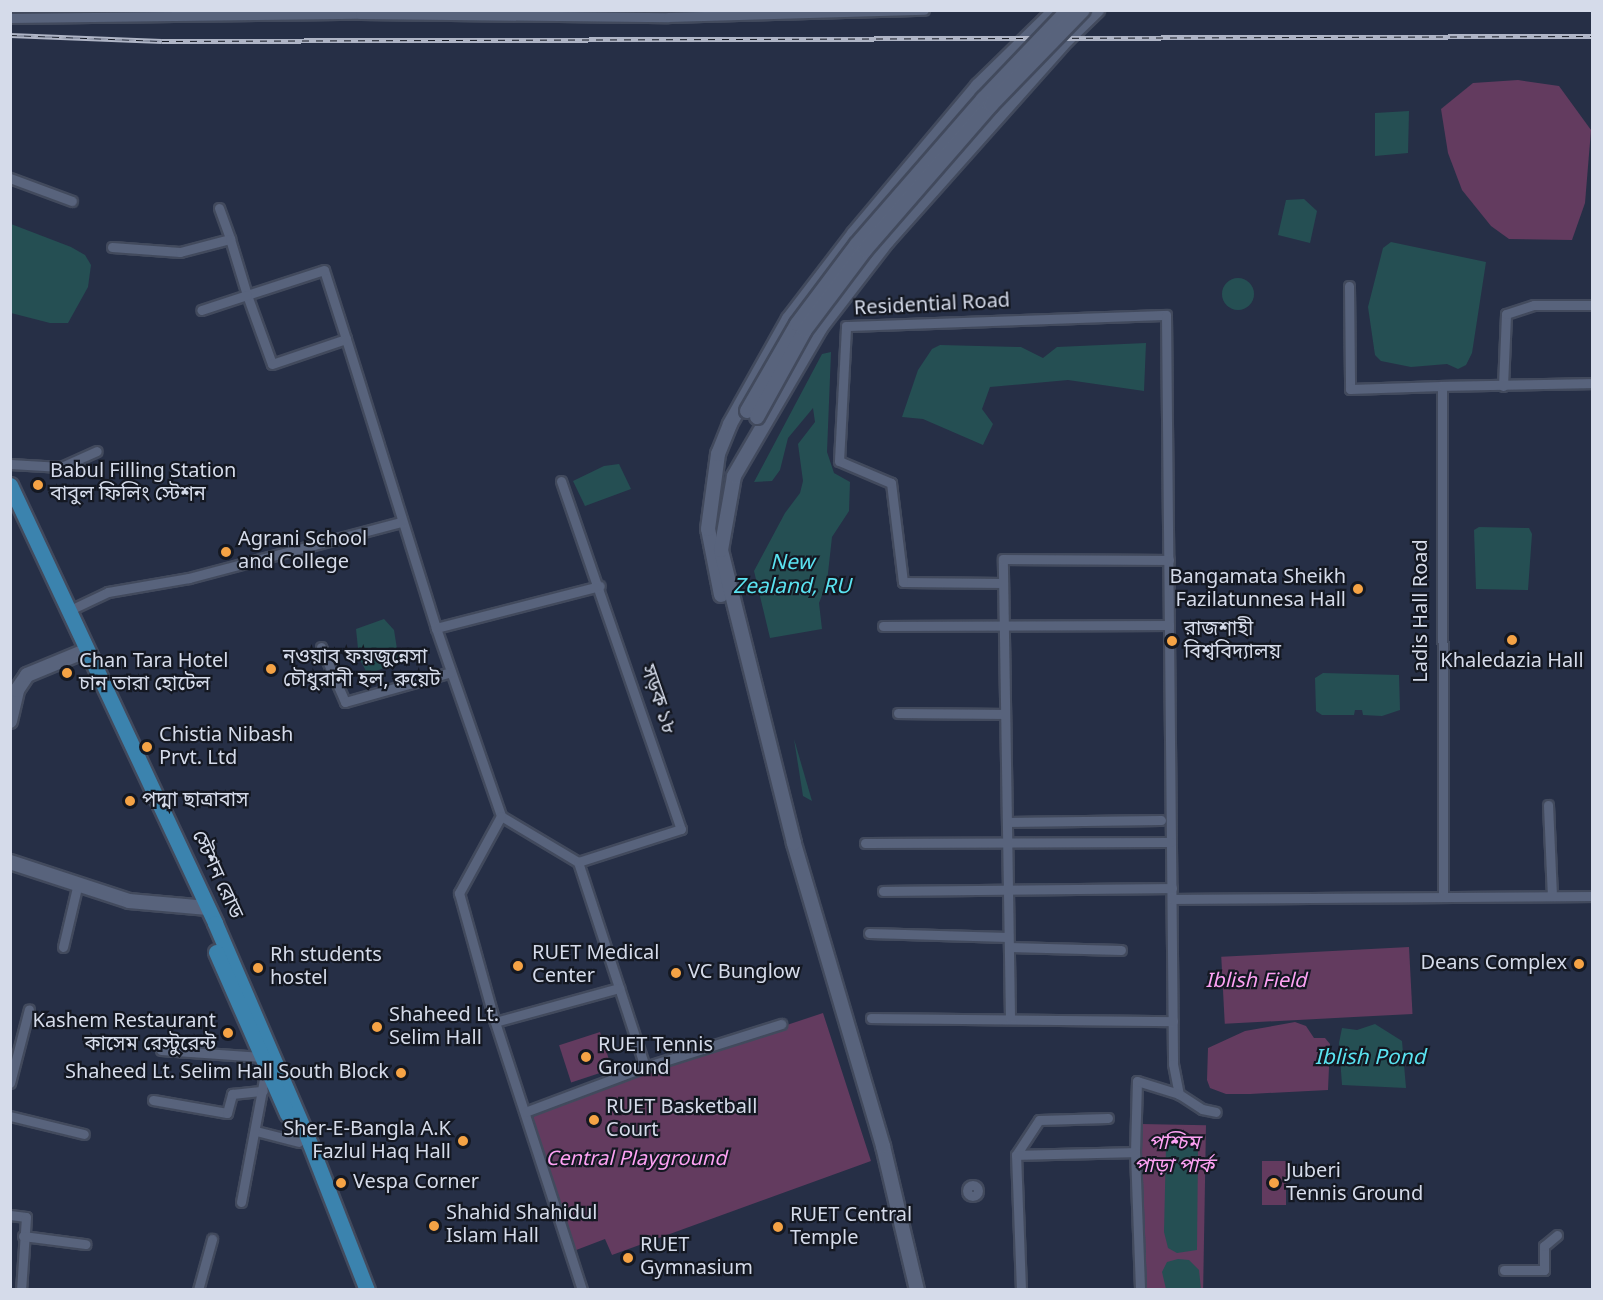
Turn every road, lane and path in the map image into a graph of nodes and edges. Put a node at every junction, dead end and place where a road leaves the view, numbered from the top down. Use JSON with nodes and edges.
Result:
{"nodes":[{"id":1,"x":924,"y":10,"type":"edge"},
{"id":2,"x":1056,"y":10,"type":"edge"},
{"id":3,"x":1068,"y":10,"type":"edge"},
{"id":4,"x":1083,"y":10,"type":"edge"},
{"id":5,"x":1097,"y":10,"type":"edge"},
{"id":6,"x":761,"y":11,"type":"edge"},
{"id":7,"x":360,"y":12,"type":"edge"},
{"id":8,"x":524,"y":13,"type":"edge"},
{"id":9,"x":141,"y":14,"type":"edge"},
{"id":10,"x":652,"y":14,"type":"edge"},
{"id":11,"x":10,"y":18,"type":"edge"},
{"id":12,"x":10,"y":178,"type":"edge"},
{"id":13,"x":72,"y":201,"type":"dead end"},
{"id":14,"x":219,"y":208,"type":"dead end"},
{"id":15,"x":230,"y":239,"type":"junction"},
{"id":16,"x":112,"y":247,"type":"dead end"},
{"id":17,"x":1349,"y":286,"type":"dead end"},
{"id":18,"x":248,"y":296,"type":"junction"},
{"id":19,"x":1593,"y":305,"type":"edge"},
{"id":20,"x":201,"y":310,"type":"dead end"},
{"id":21,"x":346,"y":339,"type":"junction"},
{"id":22,"x":1593,"y":383,"type":"edge"},
{"id":23,"x":1442,"y":386,"type":"junction"},
{"id":24,"x":1503,"y":386,"type":"junction"},
{"id":25,"x":752,"y":414,"type":"junction"},
{"id":26,"x":97,"y":451,"type":"dead end"},
{"id":27,"x":718,"y":454,"type":"junction"},
{"id":28,"x":10,"y":464,"type":"edge"},
{"id":29,"x":734,"y":476,"type":"junction"},
{"id":30,"x":561,"y":481,"type":"dead end"},
{"id":31,"x":10,"y":485,"type":"edge"},
{"id":32,"x":10,"y":504,"type":"edge"},
{"id":33,"x":401,"y":522,"type":"junction"},
{"id":34,"x":1169,"y":560,"type":"junction"},
{"id":35,"x":1003,"y":583,"type":"junction"},
{"id":36,"x":600,"y":586,"type":"junction"},
{"id":37,"x":70,"y":610,"type":"junction"},
{"id":38,"x":1169,"y":625,"type":"junction"},
{"id":39,"x":883,"y":626,"type":"dead end"},
{"id":40,"x":1004,"y":626,"type":"junction"},
{"id":41,"x":436,"y":628,"type":"junction"},
{"id":42,"x":321,"y":646,"type":"dead end"},
{"id":43,"x":80,"y":653,"type":"junction"},
{"id":44,"x":450,"y":672,"type":"junction"},
{"id":45,"x":898,"y":713,"type":"dead end"},
{"id":46,"x":1005,"y":714,"type":"junction"},
{"id":47,"x":10,"y":720,"type":"edge"},
{"id":48,"x":1548,"y":805,"type":"dead end"},
{"id":49,"x":501,"y":816,"type":"junction"},
{"id":50,"x":1161,"y":820,"type":"dead end"},
{"id":51,"x":1007,"y":822,"type":"junction"},
{"id":52,"x":1171,"y":842,"type":"junction"},
{"id":53,"x":865,"y":843,"type":"dead end"},
{"id":54,"x":1007,"y":843,"type":"junction"},
{"id":55,"x":10,"y":862,"type":"edge"},
{"id":56,"x":578,"y":862,"type":"junction"},
{"id":57,"x":78,"y":883,"type":"junction"},
{"id":58,"x":1172,"y":888,"type":"junction"},
{"id":59,"x":1008,"y":889,"type":"junction"},
{"id":60,"x":883,"y":891,"type":"dead end"},
{"id":61,"x":1552,"y":896,"type":"junction"},
{"id":62,"x":1593,"y":896,"type":"edge"},
{"id":63,"x":1443,"y":897,"type":"junction"},
{"id":64,"x":1172,"y":899,"type":"junction"},
{"id":65,"x":203,"y":908,"type":"junction"},
{"id":66,"x":869,"y":933,"type":"dead end"},
{"id":67,"x":1008,"y":937,"type":"junction"},
{"id":68,"x":63,"y":946,"type":"dead end"},
{"id":69,"x":1009,"y":947,"type":"junction"},
{"id":70,"x":1120,"y":950,"type":"dead end"},
{"id":71,"x":619,"y":988,"type":"junction"},
{"id":72,"x":29,"y":1009,"type":"dead end"},
{"id":73,"x":871,"y":1018,"type":"dead end"},
{"id":74,"x":1010,"y":1018,"type":"junction"},
{"id":75,"x":1173,"y":1021,"type":"junction"},
{"id":76,"x":495,"y":1022,"type":"junction"},
{"id":77,"x":781,"y":1024,"type":"dead end"},
{"id":78,"x":161,"y":1050,"type":"dead end"},
{"id":79,"x":264,"y":1062,"type":"junction"},
{"id":80,"x":645,"y":1068,"type":"junction"},
{"id":81,"x":10,"y":1083,"type":"edge"},
{"id":82,"x":263,"y":1091,"type":"junction"},
{"id":83,"x":1179,"y":1094,"type":"junction"},
{"id":84,"x":153,"y":1100,"type":"dead end"},
{"id":85,"x":525,"y":1112,"type":"junction"},
{"id":86,"x":1216,"y":1112,"type":"dead end"},
{"id":87,"x":10,"y":1116,"type":"edge"},
{"id":88,"x":1108,"y":1118,"type":"dead end"},
{"id":89,"x":256,"y":1131,"type":"junction"},
{"id":90,"x":84,"y":1134,"type":"dead end"},
{"id":91,"x":299,"y":1142,"type":"junction"},
{"id":92,"x":1135,"y":1152,"type":"junction"},
{"id":93,"x":1016,"y":1155,"type":"junction"},
{"id":94,"x":241,"y":1202,"type":"dead end"},
{"id":95,"x":10,"y":1215,"type":"edge"},
{"id":96,"x":1557,"y":1235,"type":"dead end"},
{"id":97,"x":23,"y":1236,"type":"junction"},
{"id":98,"x":212,"y":1239,"type":"dead end"},
{"id":99,"x":85,"y":1244,"type":"dead end"},
{"id":100,"x":1504,"y":1270,"type":"dead end"},
{"id":101,"x":21,"y":1290,"type":"edge"},
{"id":102,"x":198,"y":1290,"type":"edge"},
{"id":103,"x":357,"y":1290,"type":"edge"},
{"id":104,"x":368,"y":1290,"type":"edge"},
{"id":105,"x":582,"y":1290,"type":"edge"},
{"id":106,"x":908,"y":1290,"type":"edge"},
{"id":107,"x":917,"y":1290,"type":"edge"},
{"id":108,"x":1021,"y":1290,"type":"edge"},
{"id":109,"x":1140,"y":1290,"type":"edge"}],
"edges":[{"from":1,"to":6,"type":"street"},
{"from":2,"to":27,"type":"main road"},
{"from":3,"to":25,"type":"main road","bridge":true},
{"from":4,"to":25,"type":"main road","bridge":true},
{"from":5,"to":29,"type":"main road"},
{"from":6,"to":10,"type":"street"},
{"from":7,"to":8,"type":"street"},
{"from":7,"to":9,"type":"street"},
{"from":8,"to":10,"type":"street"},
{"from":9,"to":11,"type":"street"},
{"from":12,"to":13,"type":"street"},
{"from":14,"to":15,"type":"street"},
{"from":15,"to":16,"type":"street"},
{"from":15,"to":18,"type":"street"},
{"from":17,"to":23,"type":"street"},
{"from":18,"to":20,"type":"street"},
{"from":18,"to":21,"type":"street"},
{"from":18,"to":21,"type":"street"},
{"from":19,"to":24,"type":"street"},
{"from":21,"to":33,"type":"street"},
{"from":22,"to":24,"type":"street"},
{"from":23,"to":24,"type":"street"},
{"from":23,"to":63,"type":"street","name":"Ladis Hall Road"},
{"from":25,"to":27,"type":"main road"},
{"from":25,"to":29,"type":"main road"},
{"from":26,"to":28,"type":"street"},
{"from":27,"to":106,"type":"main road"},
{"from":29,"to":107,"type":"main road"},
{"from":30,"to":36,"type":"street","name":"সড়ক ১৮"},
{"from":31,"to":37,"type":"main road","name":"স্টেশন রোড"},
{"from":32,"to":43,"type":"main road","name":"স্টেশন রোড"},
{"from":33,"to":37,"type":"street"},
{"from":33,"to":41,"type":"street"},
{"from":34,"to":35,"type":"street"},
{"from":34,"to":35,"type":"street","name":"Residential Road"},
{"from":34,"to":38,"type":"street"},
{"from":35,"to":40,"type":"street"},
{"from":36,"to":41,"type":"street"},
{"from":36,"to":56,"type":"street","name":"সড়ক ১৮"},
{"from":37,"to":65,"type":"main road","name":"স্টেশন রোড"},
{"from":38,"to":40,"type":"street"},
{"from":38,"to":52,"type":"street"},
{"from":39,"to":40,"type":"street"},
{"from":40,"to":46,"type":"street"},
{"from":41,"to":44,"type":"street"},
{"from":42,"to":44,"type":"street"},
{"from":43,"to":47,"type":"main road"},
{"from":43,"to":65,"type":"main road","name":"স্টেশন রোড"},
{"from":44,"to":49,"type":"street"},
{"from":45,"to":46,"type":"street"},
{"from":46,"to":51,"type":"street"},
{"from":48,"to":61,"type":"street"},
{"from":49,"to":56,"type":"street"},
{"from":49,"to":76,"type":"street"},
{"from":50,"to":51,"type":"street"},
{"from":51,"to":54,"type":"street"},
{"from":52,"to":54,"type":"street"},
{"from":52,"to":58,"type":"street"},
{"from":53,"to":54,"type":"street"},
{"from":54,"to":59,"type":"street"},
{"from":55,"to":57,"type":"main road"},
{"from":56,"to":71,"type":"street"},
{"from":57,"to":65,"type":"main road"},
{"from":57,"to":68,"type":"street"},
{"from":58,"to":59,"type":"street"},
{"from":58,"to":64,"type":"street"},
{"from":59,"to":60,"type":"street"},
{"from":59,"to":67,"type":"street"},
{"from":61,"to":62,"type":"street"},
{"from":61,"to":63,"type":"street"},
{"from":63,"to":64,"type":"street"},
{"from":64,"to":75,"type":"street"},
{"from":65,"to":79,"type":"main road","name":"স্টেশন রোড"},
{"from":65,"to":104,"type":"main road","name":"স্টেশন রোড"},
{"from":66,"to":67,"type":"street"},
{"from":67,"to":69,"type":"street"},
{"from":69,"to":70,"type":"street"},
{"from":69,"to":74,"type":"street"},
{"from":71,"to":76,"type":"street"},
{"from":71,"to":80,"type":"street"},
{"from":72,"to":81,"type":"street"},
{"from":73,"to":74,"type":"street"},
{"from":74,"to":75,"type":"street"},
{"from":75,"to":83,"type":"street"},
{"from":76,"to":85,"type":"street"},
{"from":77,"to":80,"type":"street"},
{"from":78,"to":79,"type":"street"},
{"from":79,"to":82,"type":"street"},
{"from":79,"to":91,"type":"main road","name":"স্টেশন রোড"},
{"from":80,"to":85,"type":"street"},
{"from":82,"to":84,"type":"street"},
{"from":82,"to":89,"type":"street"},
{"from":83,"to":86,"type":"street"},
{"from":83,"to":92,"type":"street"},
{"from":85,"to":105,"type":"street"},
{"from":87,"to":90,"type":"street"},
{"from":88,"to":93,"type":"street"},
{"from":89,"to":91,"type":"street"},
{"from":89,"to":94,"type":"street"},
{"from":91,"to":103,"type":"main road","name":"স্টেশন রোড"},
{"from":92,"to":93,"type":"street"},
{"from":92,"to":109,"type":"street"},
{"from":93,"to":108,"type":"street"},
{"from":95,"to":97,"type":"street"},
{"from":96,"to":100,"type":"street"},
{"from":97,"to":99,"type":"street"},
{"from":97,"to":101,"type":"street"},
{"from":98,"to":102,"type":"street"}]}
